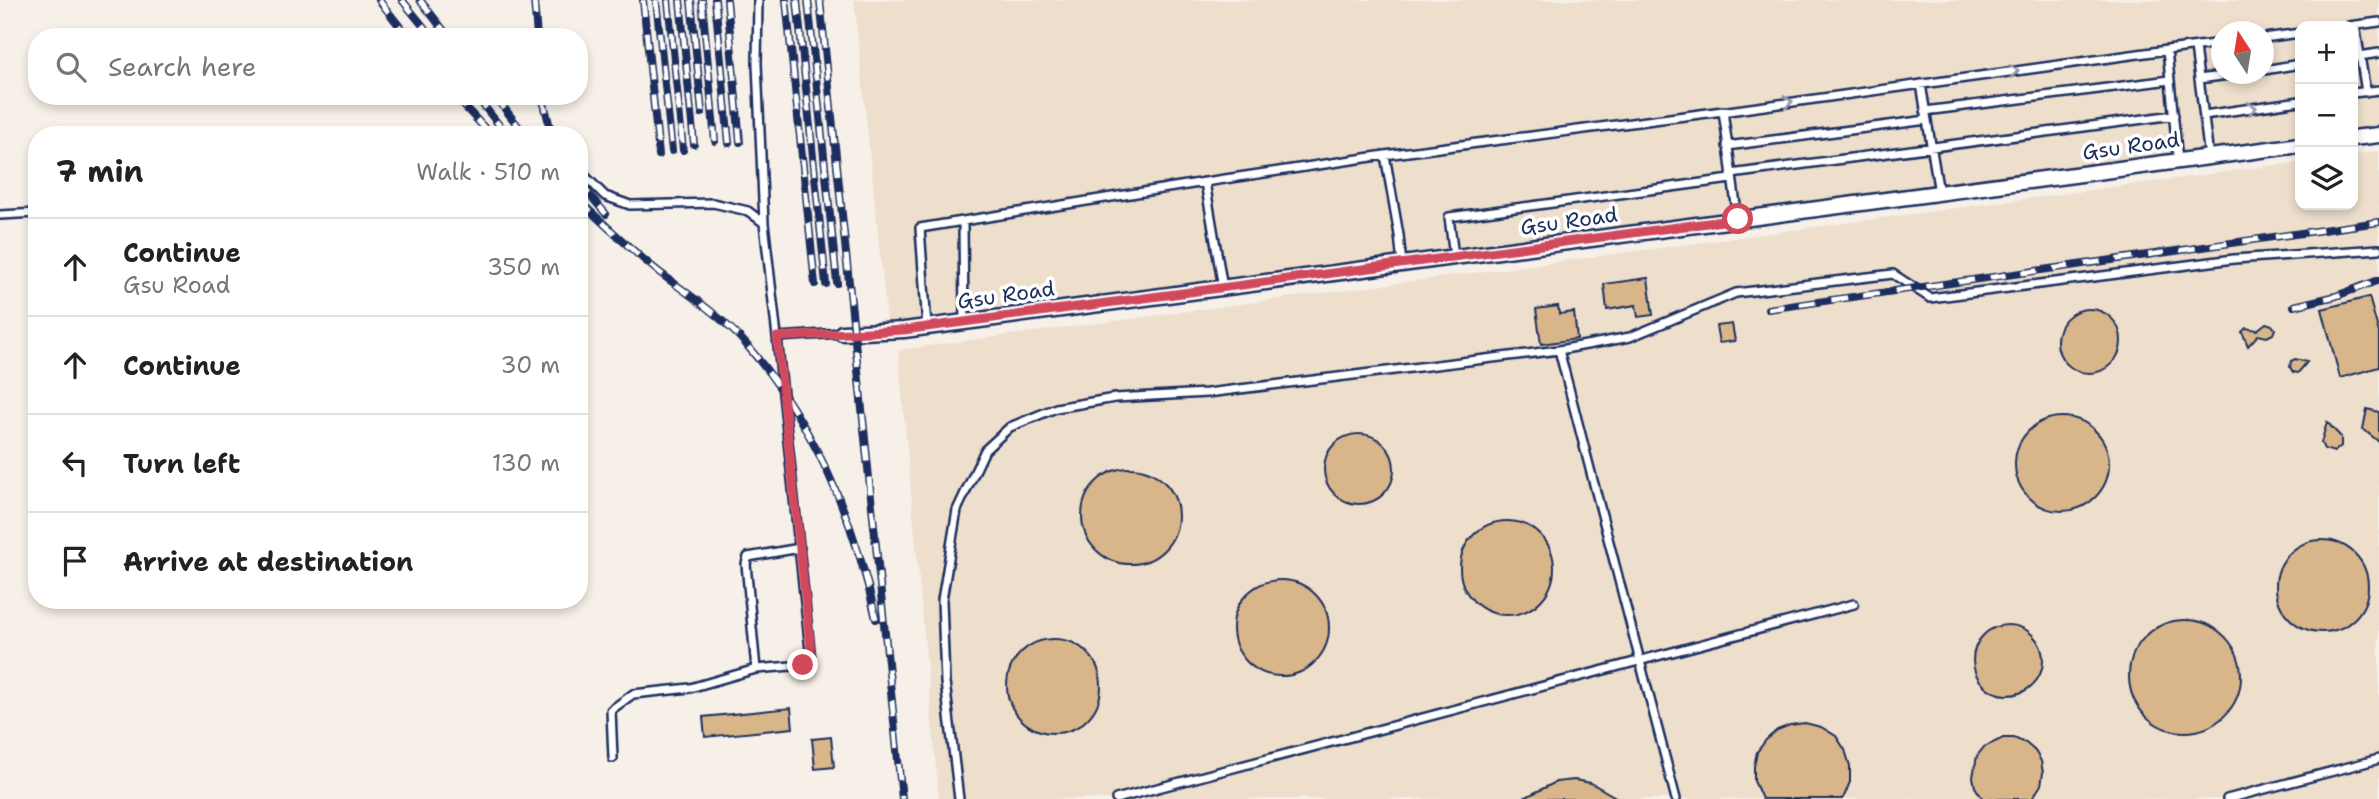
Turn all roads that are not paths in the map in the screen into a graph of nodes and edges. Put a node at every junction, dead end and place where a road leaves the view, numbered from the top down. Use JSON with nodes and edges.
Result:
{"nodes":[{"id":1,"x":758,"y":0,"type":"edge"},
{"id":2,"x":2379,"y":22,"type":"edge"},
{"id":3,"x":2358,"y":25,"type":"edge"},
{"id":4,"x":2295,"y":34,"type":"edge"},
{"id":5,"x":2274,"y":37,"type":"edge"},
{"id":6,"x":2211,"y":45,"type":"edge"},
{"id":7,"x":2195,"y":47,"type":"junction"},
{"id":8,"x":2167,"y":50,"type":"junction"},
{"id":9,"x":2379,"y":53,"type":"edge"},
{"id":10,"x":2358,"y":56,"type":"edge"},
{"id":11,"x":2358,"y":63,"type":"edge"},
{"id":12,"x":2295,"y":65,"type":"edge"},
{"id":13,"x":2274,"y":68,"type":"edge"},
{"id":14,"x":2211,"y":77,"type":"edge"},
{"id":15,"x":2199,"y":79,"type":"junction"},
{"id":16,"x":2170,"y":80,"type":"junction"},
{"id":17,"x":1921,"y":84,"type":"junction"},
{"id":18,"x":2379,"y":90,"type":"edge"},
{"id":19,"x":2366,"y":92,"type":"junction"},
{"id":20,"x":2358,"y":93,"type":"edge"},
{"id":21,"x":2295,"y":102,"type":"edge"},
{"id":22,"x":1925,"y":111,"type":"junction"},
{"id":23,"x":1721,"y":112,"type":"junction"},
{"id":24,"x":2174,"y":114,"type":"junction"},
{"id":25,"x":2204,"y":115,"type":"junction"},
{"id":26,"x":1927,"y":120,"type":"junction"},
{"id":27,"x":2379,"y":135,"type":"edge"},
{"id":28,"x":2358,"y":137,"type":"edge"},
{"id":29,"x":1727,"y":146,"type":"junction"},
{"id":30,"x":2295,"y":146,"type":"edge"},
{"id":31,"x":1931,"y":147,"type":"junction"},
{"id":32,"x":1385,"y":155,"type":"junction"},
{"id":33,"x":2209,"y":157,"type":"junction"},
{"id":34,"x":2179,"y":161,"type":"junction"},
{"id":35,"x":1731,"y":177,"type":"junction"},
{"id":36,"x":588,"y":179,"type":"edge"},
{"id":37,"x":1205,"y":182,"type":"junction"},
{"id":38,"x":1939,"y":193,"type":"junction"},
{"id":39,"x":28,"y":213,"type":"edge"},
{"id":40,"x":0,"y":215,"type":"edge"},
{"id":41,"x":1738,"y":219,"type":"junction"},
{"id":42,"x":963,"y":221,"type":"junction"},
{"id":43,"x":764,"y":223,"type":"junction"},
{"id":44,"x":2379,"y":249,"type":"edge"},
{"id":45,"x":1454,"y":257,"type":"junction"},
{"id":46,"x":1402,"y":264,"type":"junction"},
{"id":47,"x":1223,"y":288,"type":"junction"},
{"id":48,"x":964,"y":322,"type":"junction"},
{"id":49,"x":927,"y":327,"type":"junction"},
{"id":50,"x":842,"y":333,"type":"joint"},
{"id":51,"x":777,"y":337,"type":"junction"},
{"id":52,"x":1559,"y":350,"type":"junction"},
{"id":53,"x":800,"y":548,"type":"junction"},
{"id":54,"x":1854,"y":604,"type":"dead end"},
{"id":55,"x":1639,"y":661,"type":"junction"},
{"id":56,"x":756,"y":669,"type":"junction"},
{"id":57,"x":613,"y":758,"type":"dead end"},
{"id":58,"x":2379,"y":759,"type":"edge"},
{"id":59,"x":959,"y":799,"type":"edge"},
{"id":60,"x":1116,"y":799,"type":"edge"},
{"id":61,"x":1676,"y":799,"type":"edge"},
{"id":62,"x":2227,"y":799,"type":"edge"}],
"edges":[{"from":1,"to":43,"type":"lane"},
{"from":2,"to":3,"type":"lane"},
{"from":4,"to":5,"type":"lane"},
{"from":6,"to":7,"type":"lane"},
{"from":7,"to":8,"type":"lane"},
{"from":7,"to":15,"type":"lane"},
{"from":8,"to":16,"type":"lane"},
{"from":17,"to":8,"type":"lane","one_way":true},
{"from":9,"to":10,"type":"lane"},
{"from":11,"to":19,"type":"lane"},
{"from":12,"to":13,"type":"lane"},
{"from":14,"to":15,"type":"lane"},
{"from":15,"to":25,"type":"lane"},
{"from":16,"to":22,"type":"lane"},
{"from":16,"to":24,"type":"lane"},
{"from":17,"to":22,"type":"lane"},
{"from":23,"to":17,"type":"lane","one_way":true},
{"from":18,"to":19,"type":"lane"},
{"from":19,"to":20,"type":"lane"},
{"from":25,"to":21,"type":"lane","one_way":true},
{"from":22,"to":26,"type":"lane"},
{"from":23,"to":29,"type":"lane"},
{"from":23,"to":32,"type":"lane"},
{"from":24,"to":31,"type":"lane"},
{"from":24,"to":34,"type":"lane"},
{"from":25,"to":33,"type":"lane"},
{"from":26,"to":29,"type":"lane"},
{"from":26,"to":31,"type":"lane"},
{"from":27,"to":28,"type":"street"},
{"from":29,"to":35,"type":"lane"},
{"from":30,"to":33,"type":"street","name":"Gsu Road"},
{"from":31,"to":35,"type":"lane"},
{"from":31,"to":38,"type":"lane"},
{"from":32,"to":37,"type":"lane"},
{"from":32,"to":46,"type":"lane"},
{"from":33,"to":34,"type":"street","name":"Gsu Road"},
{"from":34,"to":38,"type":"street","name":"Gsu Road"},
{"from":35,"to":41,"type":"lane"},
{"from":35,"to":45,"type":"lane"},
{"from":36,"to":43,"type":"lane"},
{"from":37,"to":42,"type":"lane"},
{"from":37,"to":47,"type":"lane"},
{"from":38,"to":41,"type":"street","name":"Gsu Road"},
{"from":39,"to":40,"type":"lane"},
{"from":41,"to":45,"type":"street","name":"Gsu Road"},
{"from":42,"to":48,"type":"lane"},
{"from":42,"to":49,"type":"lane"},
{"from":43,"to":51,"type":"lane"},
{"from":44,"to":52,"type":"lane"},
{"from":45,"to":46,"type":"street","name":"Gsu Road"},
{"from":46,"to":47,"type":"street","name":"Gsu Road"},
{"from":47,"to":48,"type":"street","name":"Gsu Road"},
{"from":48,"to":49,"type":"street","name":"Gsu Road"},
{"from":49,"to":50,"type":"street","name":"Gsu Road"},
{"from":50,"to":51,"type":"lane"},
{"from":51,"to":53,"type":"lane"},
{"from":52,"to":55,"type":"lane"},
{"from":52,"to":59,"type":"lane"},
{"from":53,"to":56,"type":"lane"},
{"from":53,"to":56,"type":"lane"},
{"from":54,"to":55,"type":"lane"},
{"from":55,"to":60,"type":"lane"},
{"from":55,"to":61,"type":"lane"},
{"from":56,"to":57,"type":"lane"},
{"from":58,"to":62,"type":"lane"}]}
